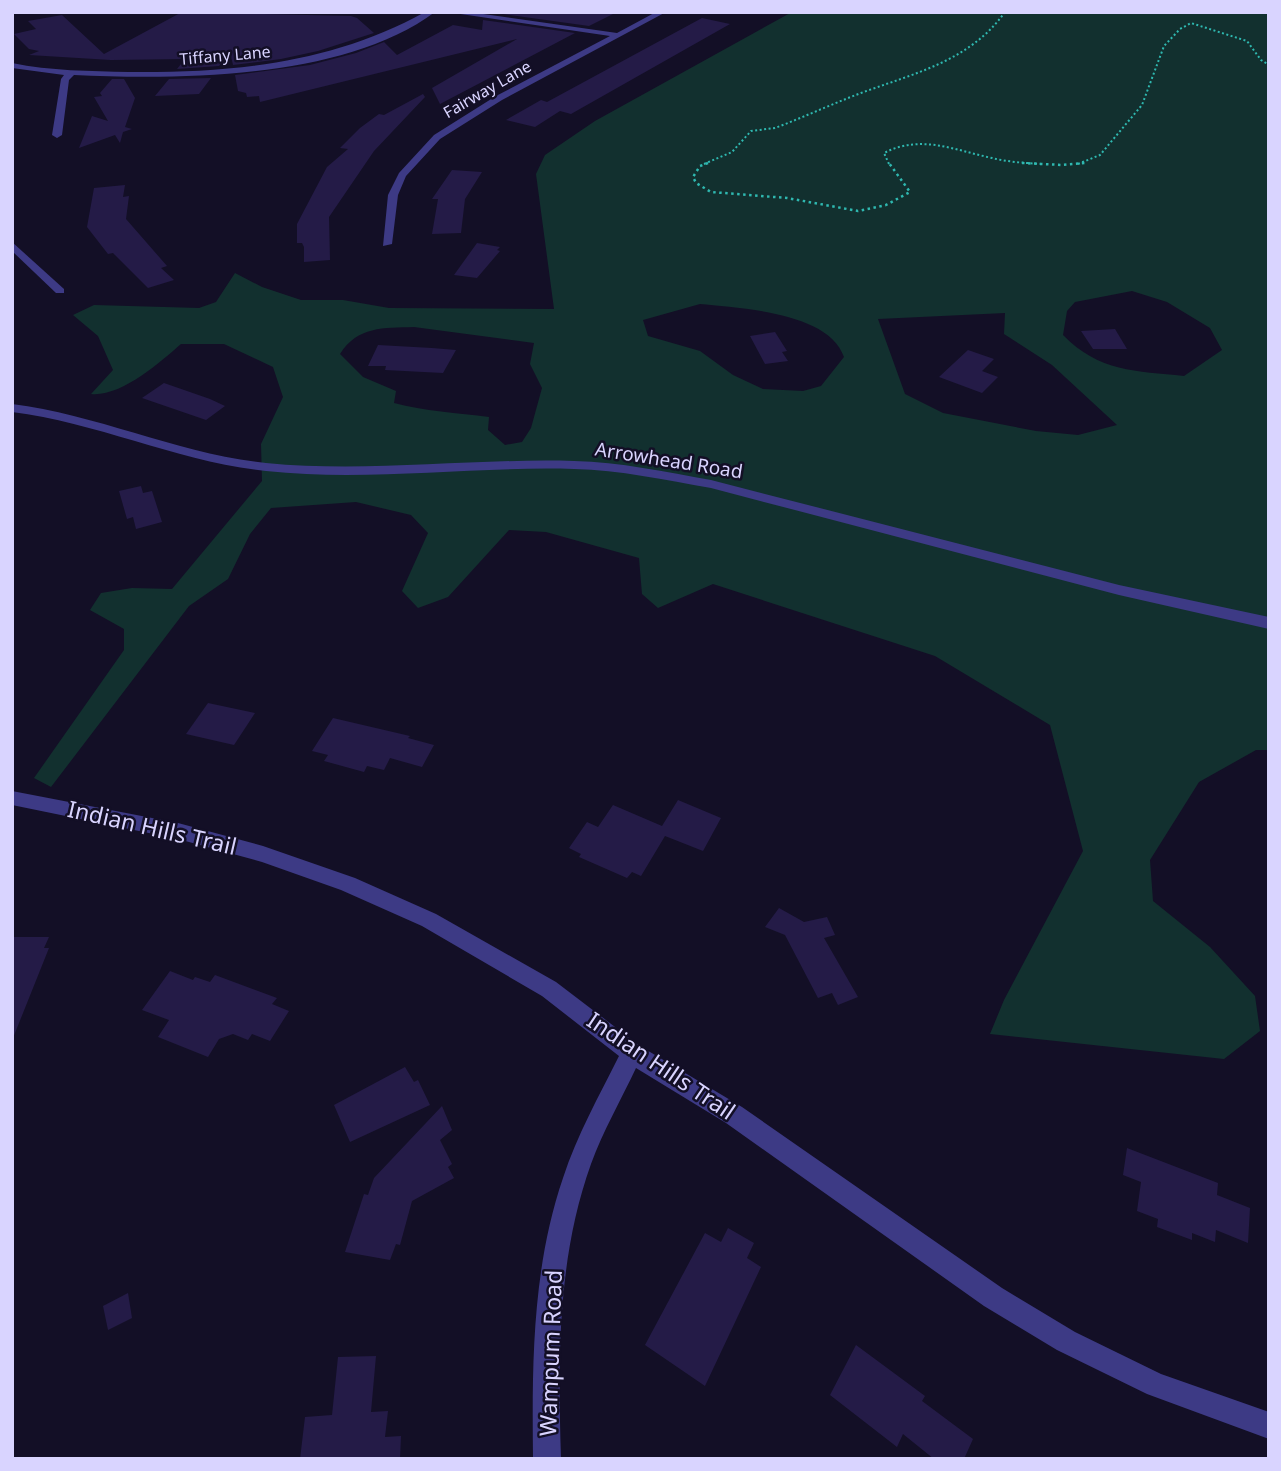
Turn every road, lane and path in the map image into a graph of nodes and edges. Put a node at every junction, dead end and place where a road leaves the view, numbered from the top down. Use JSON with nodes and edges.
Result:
{"nodes":[{"id":1,"x":431,"y":12,"type":"edge"},
{"id":2,"x":451,"y":12,"type":"edge"},
{"id":3,"x":662,"y":12,"type":"edge"},
{"id":4,"x":1005,"y":12,"type":"edge"},
{"id":5,"x":617,"y":35,"type":"junction"},
{"id":6,"x":12,"y":65,"type":"edge"},
{"id":7,"x":1269,"y":65,"type":"edge"},
{"id":8,"x":72,"y":72,"type":"junction"},
{"id":9,"x":57,"y":135,"type":"dead end"},
{"id":10,"x":387,"y":244,"type":"dead end"},
{"id":11,"x":12,"y":245,"type":"edge"},
{"id":12,"x":60,"y":291,"type":"dead end"},
{"id":13,"x":12,"y":408,"type":"edge"},
{"id":14,"x":1269,"y":623,"type":"edge"},
{"id":15,"x":12,"y":798,"type":"edge"},
{"id":16,"x":632,"y":1053,"type":"junction"},
{"id":17,"x":1269,"y":1426,"type":"edge"},
{"id":18,"x":547,"y":1459,"type":"edge"}],
"edges":[{"from":1,"to":8,"type":"street","name":"Tiffany Lane"},
{"from":2,"to":5,"type":"street"},
{"from":3,"to":5,"type":"street","name":"Fairway Lane"},
{"from":4,"to":7,"type":"path"},
{"from":5,"to":10,"type":"street","name":"Fairway Lane"},
{"from":6,"to":8,"type":"street","name":"Tiffany Lane"},
{"from":8,"to":9,"type":"street"},
{"from":11,"to":12,"type":"street"},
{"from":13,"to":14,"type":"street","name":"Arrowhead Road"},
{"from":15,"to":16,"type":"street","name":"Indian Hills Trail"},
{"from":16,"to":17,"type":"street","name":"Indian Hills Trail"},
{"from":16,"to":18,"type":"street","name":"Wampum Road"}]}
